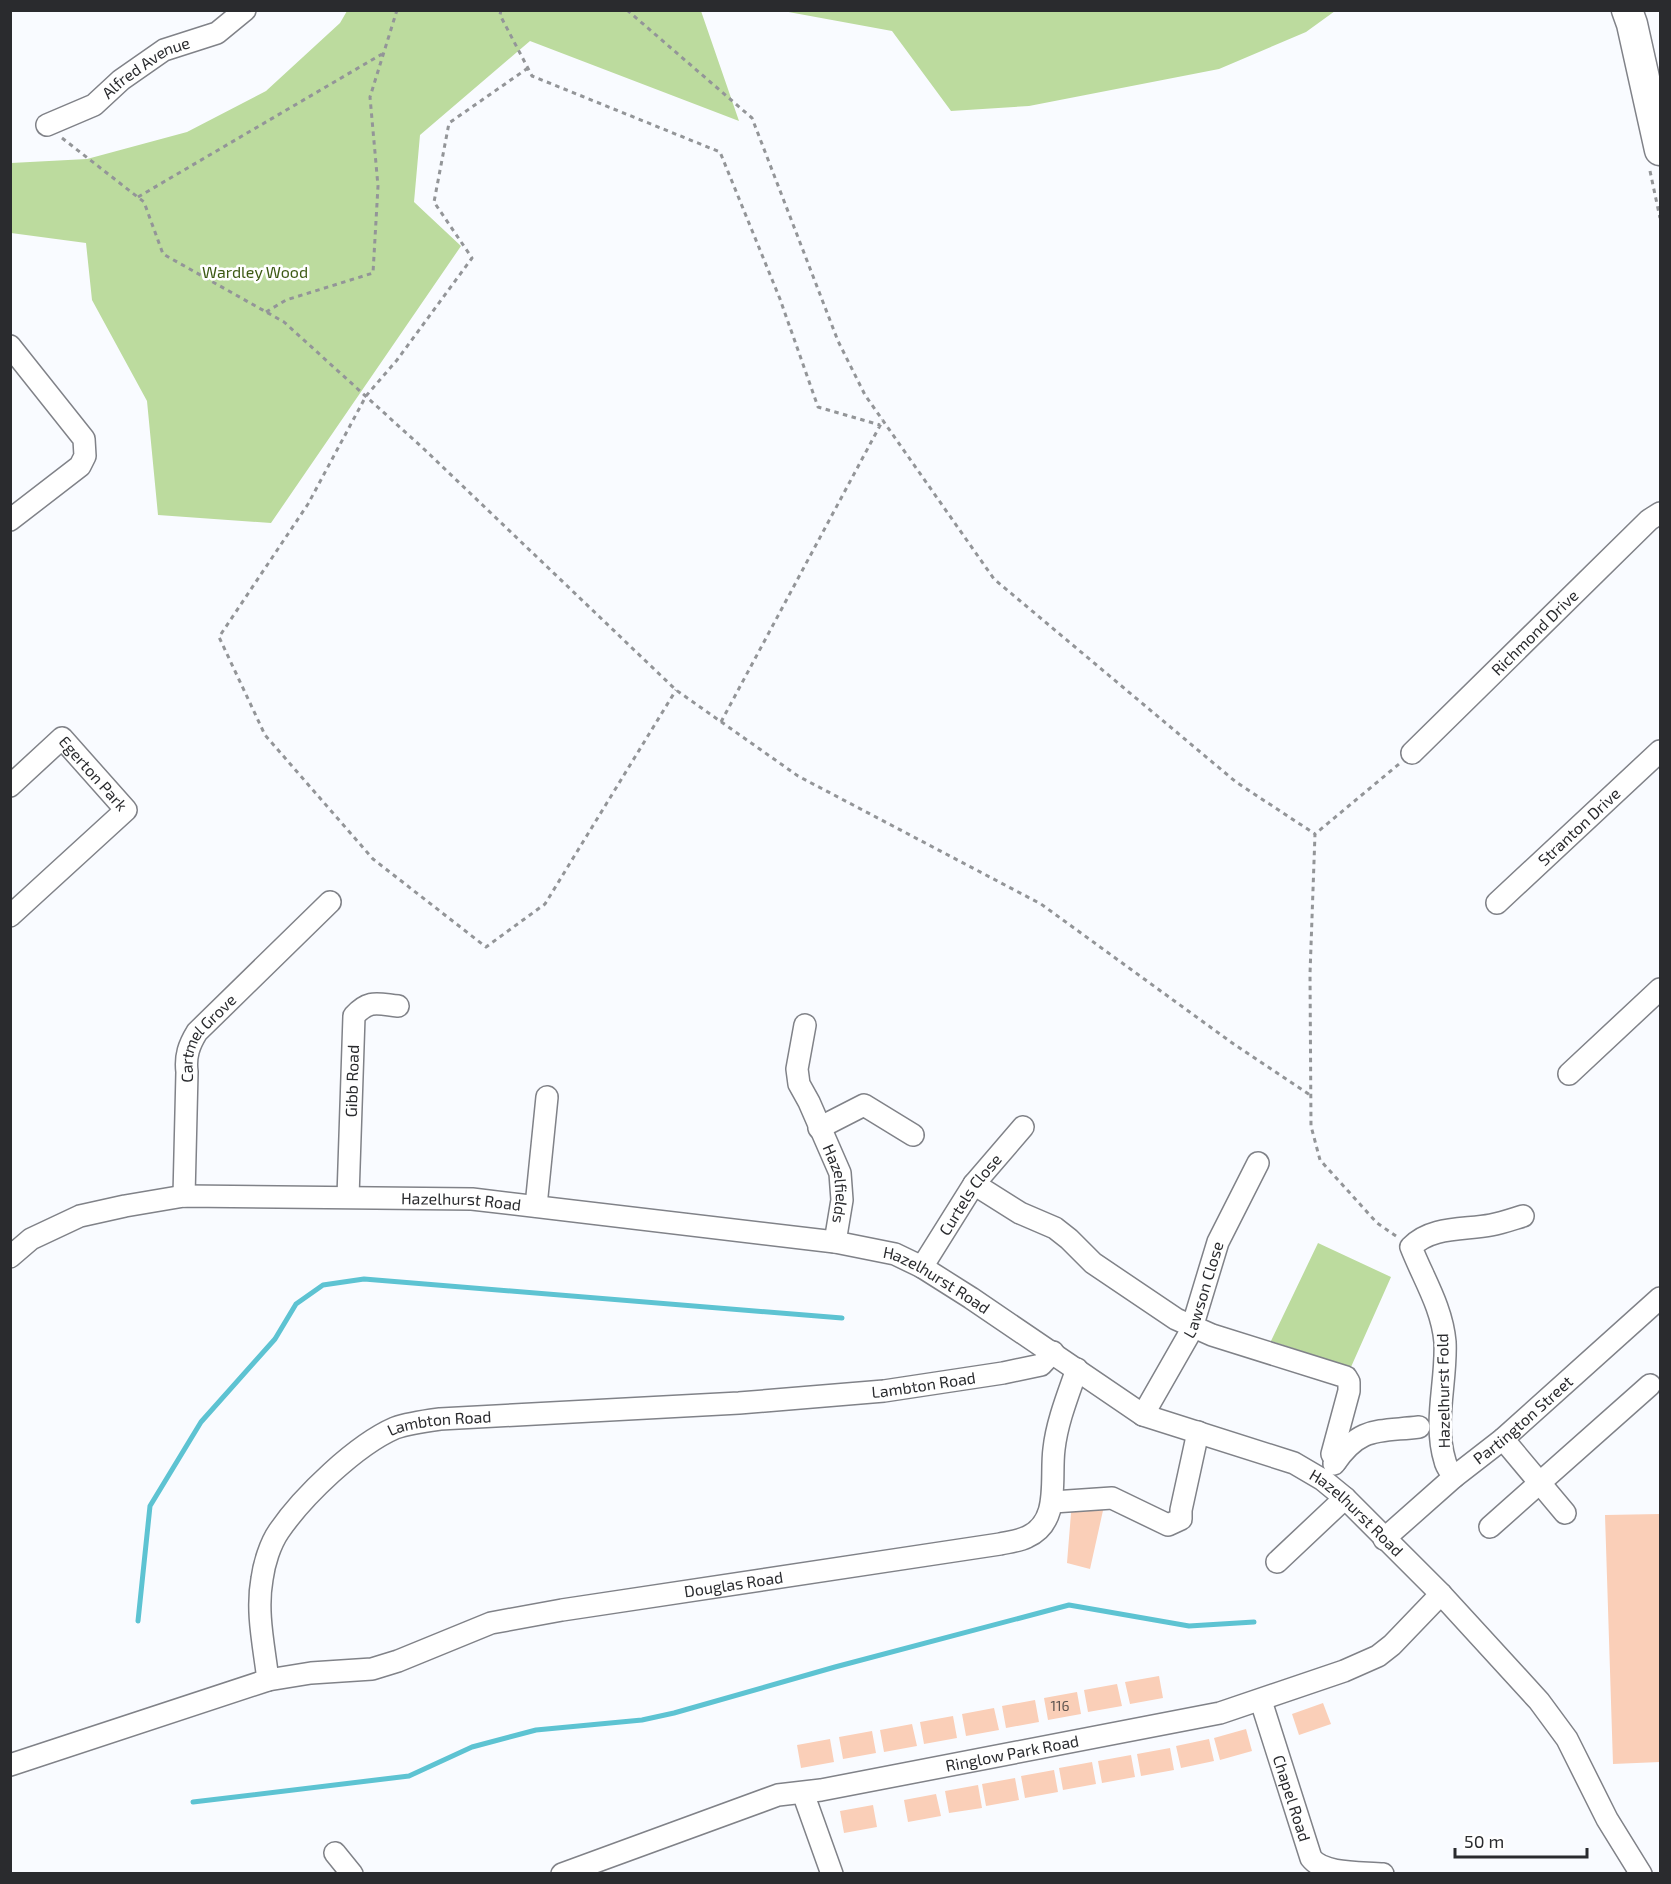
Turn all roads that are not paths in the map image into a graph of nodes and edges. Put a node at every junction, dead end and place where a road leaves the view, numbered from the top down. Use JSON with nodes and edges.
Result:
{"nodes":[{"id":1,"x":245,"y":10,"type":"edge"},
{"id":2,"x":1627,"y":10,"type":"edge"},
{"id":3,"x":47,"y":125,"type":"road end"},
{"id":4,"x":1660,"y":150,"type":"edge"},
{"id":5,"x":10,"y":346,"type":"edge"},
{"id":6,"x":1660,"y":513,"type":"edge"},
{"id":7,"x":10,"y":520,"type":"edge"},
{"id":8,"x":1660,"y":751,"type":"edge"},
{"id":9,"x":1412,"y":753,"type":"road end"},
{"id":10,"x":10,"y":786,"type":"edge"},
{"id":11,"x":330,"y":902,"type":"dead end"},
{"id":12,"x":1497,"y":903,"type":"dead end"},
{"id":13,"x":14,"y":905,"type":"edge"},
{"id":14,"x":1660,"y":989,"type":"edge"},
{"id":15,"x":398,"y":1005,"type":"dead end"},
{"id":16,"x":805,"y":1025,"type":"dead end"},
{"id":17,"x":1569,"y":1074,"type":"dead end"},
{"id":18,"x":548,"y":1097,"type":"dead end"},
{"id":19,"x":1023,"y":1127,"type":"dead end"},
{"id":20,"x":819,"y":1128,"type":"junction"},
{"id":21,"x":913,"y":1136,"type":"dead end"},
{"id":22,"x":1258,"y":1163,"type":"dead end"},
{"id":23,"x":974,"y":1184,"type":"junction"},
{"id":24,"x":184,"y":1196,"type":"junction"},
{"id":25,"x":348,"y":1197,"type":"junction"},
{"id":26,"x":536,"y":1206,"type":"junction"},
{"id":27,"x":1523,"y":1216,"type":"dead end"},
{"id":28,"x":835,"y":1242,"type":"junction"},
{"id":29,"x":10,"y":1257,"type":"edge"},
{"id":30,"x":922,"y":1267,"type":"junction"},
{"id":31,"x":1660,"y":1298,"type":"edge"},
{"id":32,"x":1192,"y":1326,"type":"junction"},
{"id":33,"x":1053,"y":1352,"type":"junction"},
{"id":34,"x":1077,"y":1369,"type":"junction"},
{"id":35,"x":1650,"y":1385,"type":"dead end"},
{"id":36,"x":1143,"y":1415,"type":"junction"},
{"id":37,"x":1419,"y":1427,"type":"dead end"},
{"id":38,"x":1198,"y":1432,"type":"junction"},
{"id":39,"x":1503,"y":1439,"type":"junction"},
{"id":40,"x":1336,"y":1461,"type":"junction"},
{"id":41,"x":1454,"y":1477,"type":"junction"},
{"id":42,"x":1323,"y":1480,"type":"junction"},
{"id":43,"x":1539,"y":1482,"type":"junction"},
{"id":44,"x":1345,"y":1498,"type":"junction"},
{"id":45,"x":1053,"y":1502,"type":"junction"},
{"id":46,"x":1565,"y":1513,"type":"dead end"},
{"id":47,"x":1490,"y":1527,"type":"dead end"},
{"id":48,"x":1384,"y":1539,"type":"junction"},
{"id":49,"x":1277,"y":1562,"type":"dead end"},
{"id":50,"x":1441,"y":1594,"type":"junction"},
{"id":51,"x":268,"y":1680,"type":"junction"},
{"id":52,"x":1261,"y":1701,"type":"junction"},
{"id":53,"x":10,"y":1765,"type":"edge"},
{"id":54,"x":803,"y":1792,"type":"junction"},
{"id":55,"x":335,"y":1853,"type":"dead end"},
{"id":56,"x":352,"y":1874,"type":"edge"},
{"id":57,"x":562,"y":1874,"type":"edge"},
{"id":58,"x":832,"y":1874,"type":"edge"},
{"id":59,"x":1383,"y":1874,"type":"edge"},
{"id":60,"x":1641,"y":1874,"type":"edge"}],
"edges":[{"from":1,"to":3,"type":"street","name":"Alfred Avenue"},
{"from":2,"to":4,"type":"highway"},
{"from":5,"to":7,"type":"street"},
{"from":6,"to":9,"type":"street","name":"Richmond Drive"},
{"from":8,"to":12,"type":"street","name":"Stranton Drive"},
{"from":10,"to":13,"type":"street","name":"Egerton Park"},
{"from":11,"to":24,"type":"street","name":"Cartmel Grove"},
{"from":14,"to":17,"type":"street"},
{"from":15,"to":25,"type":"street","name":"Gibb Road"},
{"from":16,"to":20,"type":"street","name":"Hazelfields"},
{"from":18,"to":26,"type":"street"},
{"from":19,"to":23,"type":"street","name":"Curtels Close"},
{"from":20,"to":21,"type":"street","name":"Hazelfields"},
{"from":20,"to":28,"type":"street","name":"Hazelfields"},
{"from":22,"to":32,"type":"street","name":"Lawson Close"},
{"from":23,"to":30,"type":"street","name":"Curtels Close"},
{"from":23,"to":32,"type":"street"},
{"from":24,"to":25,"type":"street","name":"Hazelhurst Road"},
{"from":24,"to":29,"type":"street","name":"Hazelhurst Road"},
{"from":25,"to":26,"type":"street","name":"Hazelhurst Road"},
{"from":26,"to":28,"type":"street","name":"Hazelhurst Road"},
{"from":27,"to":41,"type":"street","name":"Hazelhurst Fold"},
{"from":28,"to":30,"type":"street","name":"Hazelhurst Road"},
{"from":30,"to":33,"type":"street","name":"Hazelhurst Road"},
{"from":31,"to":39,"type":"street","name":"Partington Street"},
{"from":32,"to":36,"type":"street","name":"Lawson Close"},
{"from":32,"to":40,"type":"street"},
{"from":33,"to":34,"type":"street","name":"Hazelhurst Road"},
{"from":33,"to":51,"type":"street","name":"Lambton Road"},
{"from":34,"to":36,"type":"street","name":"Hazelhurst Road"},
{"from":34,"to":45,"type":"street","name":"Douglas Road"},
{"from":35,"to":43,"type":"street"},
{"from":36,"to":38,"type":"street","name":"Hazelhurst Road"},
{"from":37,"to":40,"type":"street"},
{"from":38,"to":42,"type":"street","name":"Hazelhurst Road"},
{"from":38,"to":45,"type":"street"},
{"from":39,"to":41,"type":"street","name":"Partington Street"},
{"from":39,"to":43,"type":"street"},
{"from":40,"to":42,"type":"street"},
{"from":41,"to":48,"type":"street","name":"Partington Street"},
{"from":42,"to":44,"type":"street","name":"Hazelhurst Road"},
{"from":43,"to":46,"type":"street"},
{"from":43,"to":47,"type":"street"},
{"from":44,"to":48,"type":"street","name":"Hazelhurst Road"},
{"from":44,"to":49,"type":"street"},
{"from":45,"to":51,"type":"street","name":"Douglas Road"},
{"from":48,"to":50,"type":"street","name":"Hazelhurst Road"},
{"from":50,"to":52,"type":"street","name":"Ringlow Park Road"},
{"from":50,"to":60,"type":"street","name":"Hazelhurst Road"},
{"from":51,"to":53,"type":"street"},
{"from":52,"to":54,"type":"street","name":"Ringlow Park Road"},
{"from":52,"to":59,"type":"street","name":"Chapel Road"},
{"from":54,"to":57,"type":"street","name":"Ringlow Park Road"},
{"from":54,"to":58,"type":"street"},
{"from":55,"to":56,"type":"street"}]}
